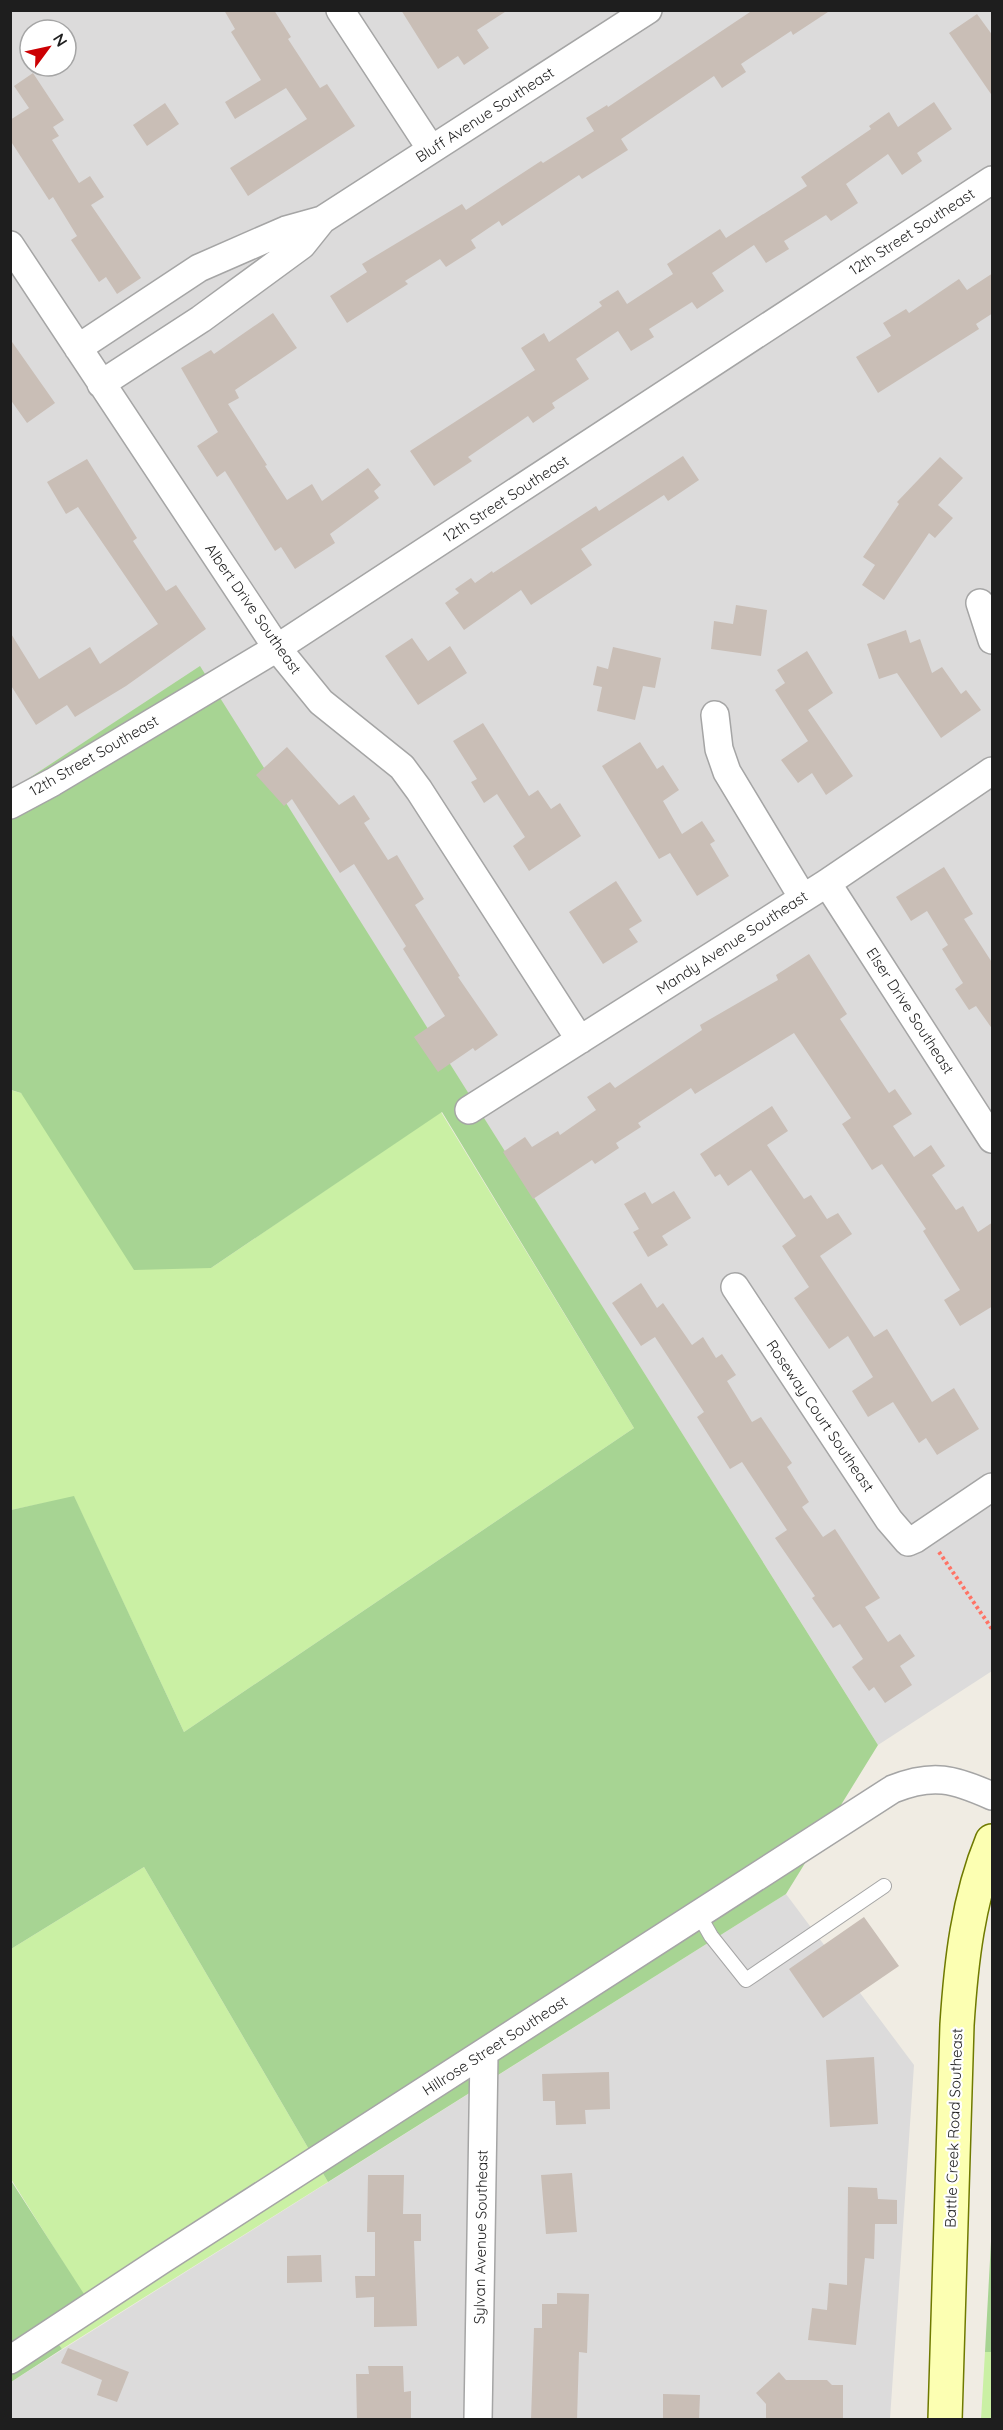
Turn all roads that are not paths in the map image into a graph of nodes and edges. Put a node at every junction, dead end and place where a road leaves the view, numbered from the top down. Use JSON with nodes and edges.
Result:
{"nodes":[{"id":1,"x":340,"y":10,"type":"edge"},
{"id":2,"x":648,"y":10,"type":"edge"},
{"id":3,"x":431,"y":149,"type":"junction"},
{"id":4,"x":993,"y":180,"type":"edge"},
{"id":5,"x":322,"y":220,"type":"junction"},
{"id":6,"x":10,"y":245,"type":"edge"},
{"id":7,"x":78,"y":348,"type":"junction"},
{"id":8,"x":101,"y":384,"type":"junction"},
{"id":9,"x":980,"y":603,"type":"dead end"},
{"id":10,"x":993,"y":640,"type":"edge"},
{"id":11,"x":277,"y":648,"type":"junction"},
{"id":12,"x":715,"y":715,"type":"dead end"},
{"id":13,"x":993,"y":771,"type":"edge"},
{"id":14,"x":13,"y":799,"type":"edge"},
{"id":15,"x":827,"y":883,"type":"junction"},
{"id":16,"x":803,"y":897,"type":"junction"},
{"id":17,"x":580,"y":1041,"type":"junction"},
{"id":18,"x":469,"y":1110,"type":"dead end"},
{"id":19,"x":993,"y":1139,"type":"edge"},
{"id":20,"x":735,"y":1287,"type":"dead end"},
{"id":21,"x":993,"y":1487,"type":"edge"},
{"id":22,"x":993,"y":1796,"type":"edge"},
{"id":23,"x":993,"y":1841,"type":"edge"},
{"id":24,"x":884,"y":1887,"type":"dead end"},
{"id":25,"x":699,"y":1915,"type":"junction"},
{"id":26,"x":484,"y":2054,"type":"junction"},
{"id":27,"x":10,"y":2360,"type":"edge"},
{"id":28,"x":478,"y":2420,"type":"edge"},
{"id":29,"x":945,"y":2420,"type":"edge"}],
"edges":[{"from":1,"to":3,"type":"street"},
{"from":2,"to":3,"type":"street","name":"Bluff Avenue Southeast"},
{"from":3,"to":5,"type":"street","name":"Bluff Avenue Southeast"},
{"from":4,"to":11,"type":"street","name":"12th Street Southeast"},
{"from":5,"to":7,"type":"street","name":"Bluff Avenue Southeast"},
{"from":5,"to":8,"type":"street","name":"Bluff Avenue Southeast"},
{"from":6,"to":7,"type":"street","name":"Albert Drive Southeast"},
{"from":7,"to":8,"type":"street","name":"Albert Drive Southeast"},
{"from":8,"to":11,"type":"street","name":"Albert Drive Southeast"},
{"from":9,"to":10,"type":"street"},
{"from":11,"to":14,"type":"street","name":"12th Street Southeast"},
{"from":11,"to":17,"type":"street","name":"Albert Drive Southeast"},
{"from":12,"to":16,"type":"street"},
{"from":13,"to":15,"type":"street","name":"Mandy Avenue Southeast"},
{"from":15,"to":16,"type":"street","name":"Mandy Avenue Southeast"},
{"from":15,"to":19,"type":"street","name":"Elser Drive Southeast"},
{"from":16,"to":17,"type":"street","name":"Mandy Avenue Southeast"},
{"from":17,"to":18,"type":"street","name":"Mandy Avenue Southeast"},
{"from":20,"to":21,"type":"street","name":"Roseway Court Southeast"},
{"from":22,"to":25,"type":"street","name":"Hillrose Street Southeast"},
{"from":23,"to":29,"type":"main road","name":"Battle Creek Road Southeast"},
{"from":24,"to":25,"type":"lane"},
{"from":25,"to":26,"type":"street","name":"Hillrose Street Southeast"},
{"from":26,"to":27,"type":"street","name":"Hillrose Street Southeast"},
{"from":26,"to":28,"type":"street","name":"Sylvan Avenue Southeast"}]}
